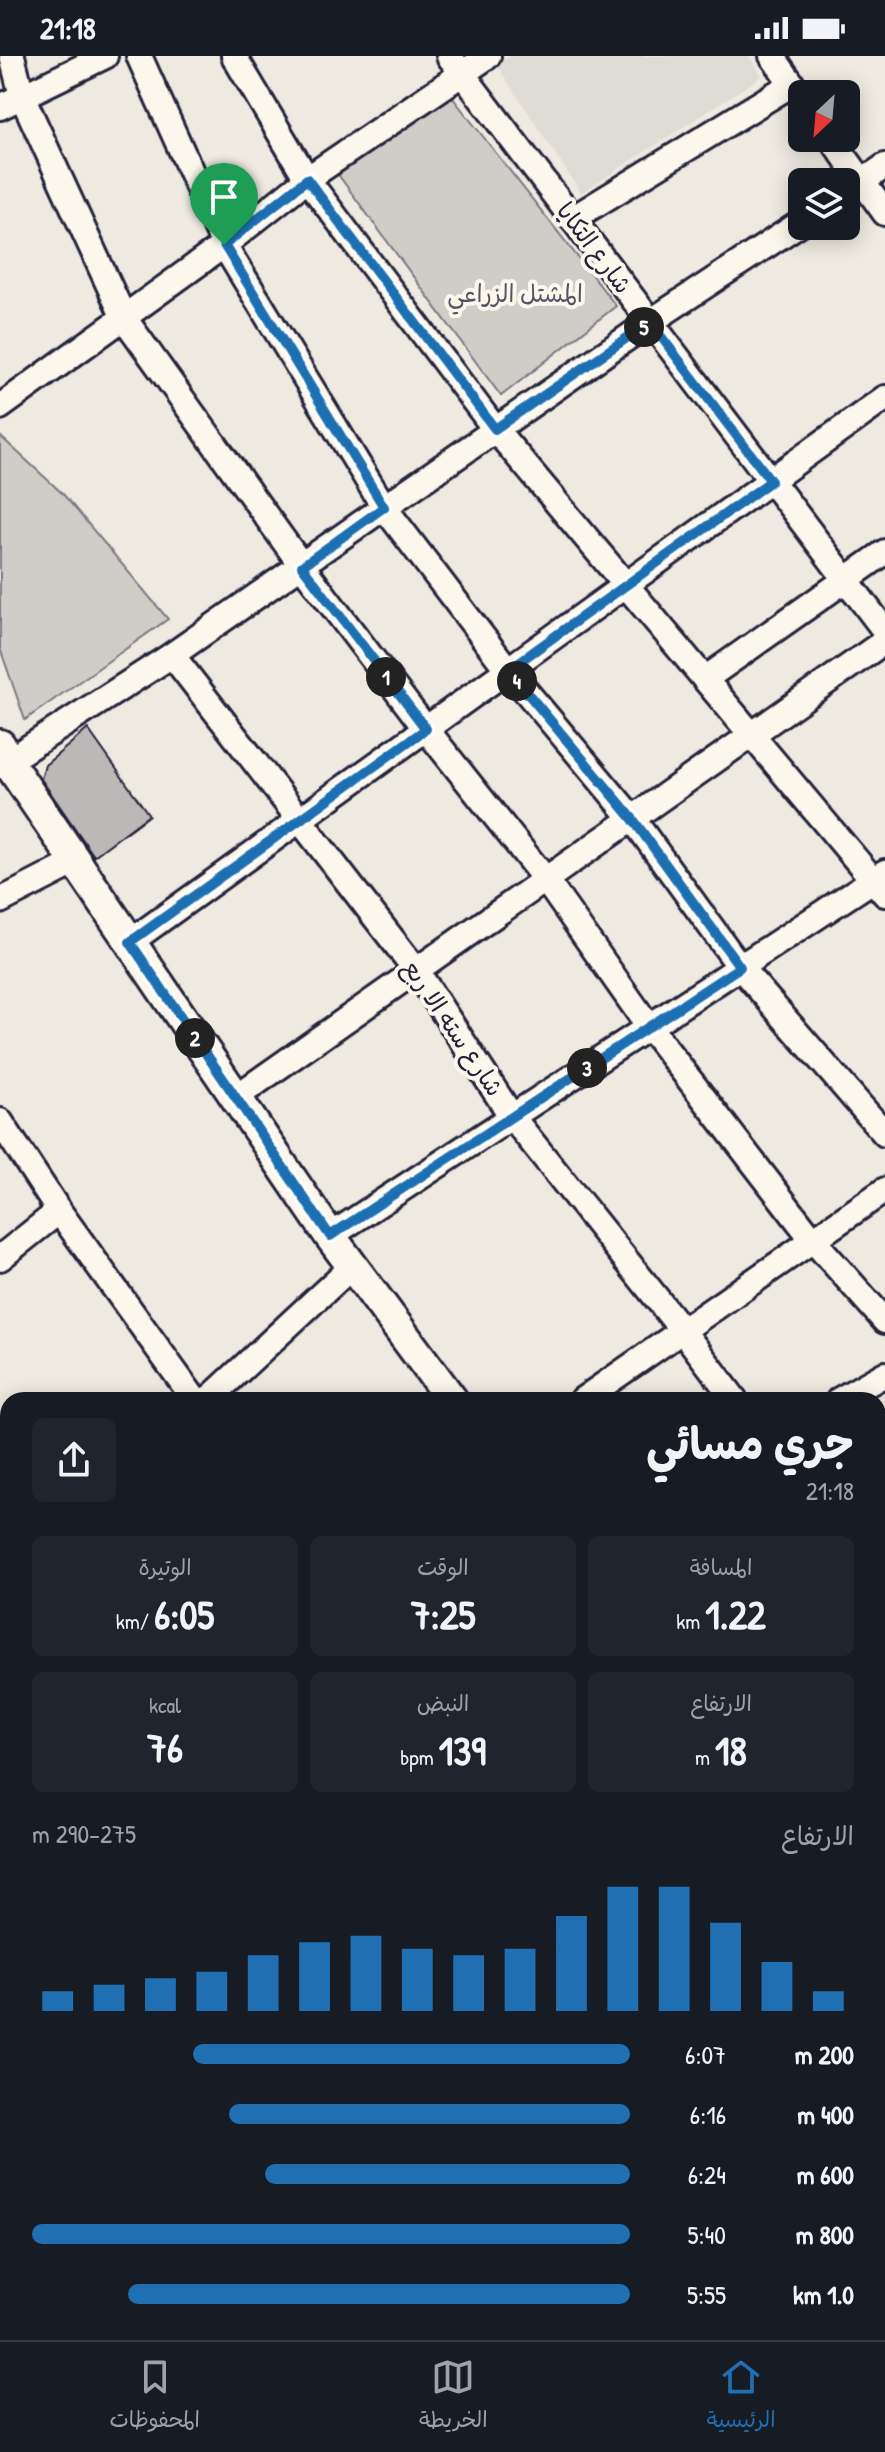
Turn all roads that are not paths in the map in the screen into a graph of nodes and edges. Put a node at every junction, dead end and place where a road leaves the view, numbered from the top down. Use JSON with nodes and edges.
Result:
{"nodes":[{"id":1,"x":12,"y":56,"type":"edge"},
{"id":2,"x":105,"y":56,"type":"edge"},
{"id":3,"x":139,"y":56,"type":"edge"},
{"id":4,"x":234,"y":56,"type":"edge"},
{"id":5,"x":488,"y":56,"type":"edge"},
{"id":6,"x":772,"y":56,"type":"edge"},
{"id":7,"x":455,"y":65,"type":"edge"},
{"id":8,"x":790,"y":80,"type":"edge"},
{"id":9,"x":788,"y":95,"type":"edge"},
{"id":10,"x":22,"y":96,"type":"junction"},
{"id":11,"x":0,"y":107,"type":"edge"},
{"id":12,"x":885,"y":166,"type":"edge"},
{"id":13,"x":307,"y":179,"type":"junction"},
{"id":14,"x":860,"y":183,"type":"edge"},
{"id":15,"x":860,"y":192,"type":"edge"},
{"id":16,"x":885,"y":213,"type":"edge"},
{"id":17,"x":572,"y":219,"type":"junction"},
{"id":18,"x":788,"y":231,"type":"edge"},
{"id":19,"x":224,"y":245,"type":"junction"},
{"id":20,"x":124,"y":318,"type":"junction"},
{"id":21,"x":650,"y":322,"type":"junction"},
{"id":22,"x":885,"y":398,"type":"edge"},
{"id":23,"x":0,"y":407,"type":"edge"},
{"id":24,"x":495,"y":429,"type":"junction"},
{"id":25,"x":771,"y":481,"type":"junction"},
{"id":26,"x":384,"y":507,"type":"junction"},
{"id":27,"x":885,"y":552,"type":"edge"},
{"id":28,"x":302,"y":566,"type":"junction"},
{"id":29,"x":846,"y":579,"type":"junction"},
{"id":30,"x":626,"y":585,"type":"junction"},
{"id":31,"x":885,"y":631,"type":"edge"},
{"id":32,"x":885,"y":641,"type":"edge"},
{"id":33,"x":172,"y":655,"type":"junction"},
{"id":34,"x":508,"y":670,"type":"junction"},
{"id":35,"x":705,"y":679,"type":"junction"},
{"id":36,"x":426,"y":729,"type":"junction"},
{"id":37,"x":752,"y":735,"type":"junction"},
{"id":38,"x":3,"y":758,"type":"edge"},
{"id":39,"x":632,"y":818,"type":"junction"},
{"id":40,"x":300,"y":820,"type":"junction"},
{"id":41,"x":76,"y":862,"type":"junction"},
{"id":42,"x":545,"y":879,"type":"junction"},
{"id":43,"x":881,"y":882,"type":"edge"},
{"id":44,"x":0,"y":901,"type":"edge"},
{"id":45,"x":130,"y":942,"type":"junction"},
{"id":46,"x":740,"y":967,"type":"junction"},
{"id":47,"x":416,"y":970,"type":"junction"},
{"id":48,"x":649,"y":1027,"type":"junction"},
{"id":49,"x":236,"y":1097,"type":"junction"},
{"id":50,"x":512,"y":1117,"type":"junction"},
{"id":51,"x":0,"y":1121,"type":"edge"},
{"id":52,"x":885,"y":1134,"type":"edge"},
{"id":53,"x":885,"y":1190,"type":"edge"},
{"id":54,"x":59,"y":1211,"type":"junction"},
{"id":55,"x":330,"y":1236,"type":"junction"},
{"id":56,"x":813,"y":1240,"type":"junction"},
{"id":57,"x":0,"y":1258,"type":"edge"},
{"id":58,"x":352,"y":1266,"type":"junction"},
{"id":59,"x":885,"y":1321,"type":"edge"},
{"id":60,"x":682,"y":1330,"type":"junction"},
{"id":61,"x":885,"y":1374,"type":"edge"},
{"id":62,"x":189,"y":1392,"type":"edge"},
{"id":63,"x":217,"y":1392,"type":"edge"},
{"id":64,"x":446,"y":1392,"type":"edge"},
{"id":65,"x":593,"y":1392,"type":"edge"},
{"id":66,"x":729,"y":1392,"type":"edge"},
{"id":67,"x":853,"y":1392,"type":"edge"}],
"edges":[{"from":1,"to":10,"type":"street"},
{"from":2,"to":10,"type":"street"},
{"from":3,"to":19,"type":"street"},
{"from":4,"to":13,"type":"street"},
{"from":5,"to":7,"type":"street"},
{"from":6,"to":8,"type":"street"},
{"from":7,"to":13,"type":"street"},
{"from":7,"to":17,"type":"street","name":"شارع التكايا"},
{"from":9,"to":17,"type":"street"},
{"from":10,"to":11,"type":"street"},
{"from":10,"to":20,"type":"street"},
{"from":12,"to":14,"type":"street"},
{"from":13,"to":19,"type":"street"},
{"from":13,"to":24,"type":"street"},
{"from":15,"to":16,"type":"street"},
{"from":17,"to":21,"type":"street","name":"شارع التكايا"},
{"from":18,"to":21,"type":"street"},
{"from":19,"to":20,"type":"street"},
{"from":19,"to":26,"type":"street"},
{"from":20,"to":23,"type":"street"},
{"from":20,"to":28,"type":"street"},
{"from":21,"to":24,"type":"street"},
{"from":21,"to":25,"type":"street","name":"شارع التكايا"},
{"from":22,"to":25,"type":"street"},
{"from":24,"to":26,"type":"street"},
{"from":24,"to":30,"type":"street"},
{"from":25,"to":29,"type":"street","name":"شارع التكايا"},
{"from":25,"to":30,"type":"street"},
{"from":26,"to":28,"type":"street"},
{"from":26,"to":34,"type":"street"},
{"from":27,"to":29,"type":"street"},
{"from":28,"to":33,"type":"street"},
{"from":28,"to":36,"type":"street"},
{"from":29,"to":31,"type":"street","name":"شارع التكايا"},
{"from":29,"to":35,"type":"street"},
{"from":30,"to":34,"type":"street"},
{"from":30,"to":35,"type":"street"},
{"from":32,"to":37,"type":"street"},
{"from":33,"to":38,"type":"street"},
{"from":33,"to":40,"type":"street","name":"شارع سته الا ربع"},
{"from":34,"to":36,"type":"street"},
{"from":34,"to":39,"type":"street"},
{"from":35,"to":37,"type":"street"},
{"from":36,"to":40,"type":"street"},
{"from":36,"to":42,"type":"street"},
{"from":37,"to":39,"type":"street"},
{"from":37,"to":43,"type":"street"},
{"from":38,"to":41,"type":"main road"},
{"from":39,"to":42,"type":"street"},
{"from":39,"to":46,"type":"street"},
{"from":40,"to":45,"type":"street"},
{"from":40,"to":47,"type":"street","name":"شارع سته الا ربع"},
{"from":41,"to":44,"type":"street"},
{"from":41,"to":45,"type":"main road"},
{"from":42,"to":47,"type":"street"},
{"from":42,"to":48,"type":"street"},
{"from":43,"to":46,"type":"street"},
{"from":45,"to":49,"type":"main road"},
{"from":46,"to":48,"type":"street"},
{"from":46,"to":52,"type":"street"},
{"from":47,"to":49,"type":"street"},
{"from":47,"to":50,"type":"street","name":"شارع سته الا ربع"},
{"from":48,"to":50,"type":"street"},
{"from":48,"to":56,"type":"street"},
{"from":49,"to":55,"type":"main road"},
{"from":50,"to":55,"type":"street"},
{"from":50,"to":60,"type":"street","name":"شارع سته الا ربع"},
{"from":51,"to":54,"type":"street"},
{"from":53,"to":56,"type":"street"},
{"from":54,"to":57,"type":"street"},
{"from":54,"to":62,"type":"street"},
{"from":55,"to":58,"type":"main road"},
{"from":56,"to":59,"type":"street"},
{"from":56,"to":60,"type":"street"},
{"from":58,"to":63,"type":"street"},
{"from":58,"to":64,"type":"main road"},
{"from":60,"to":65,"type":"street"},
{"from":60,"to":66,"type":"street","name":"شارع سته الا ربع"},
{"from":61,"to":67,"type":"street"}]}
